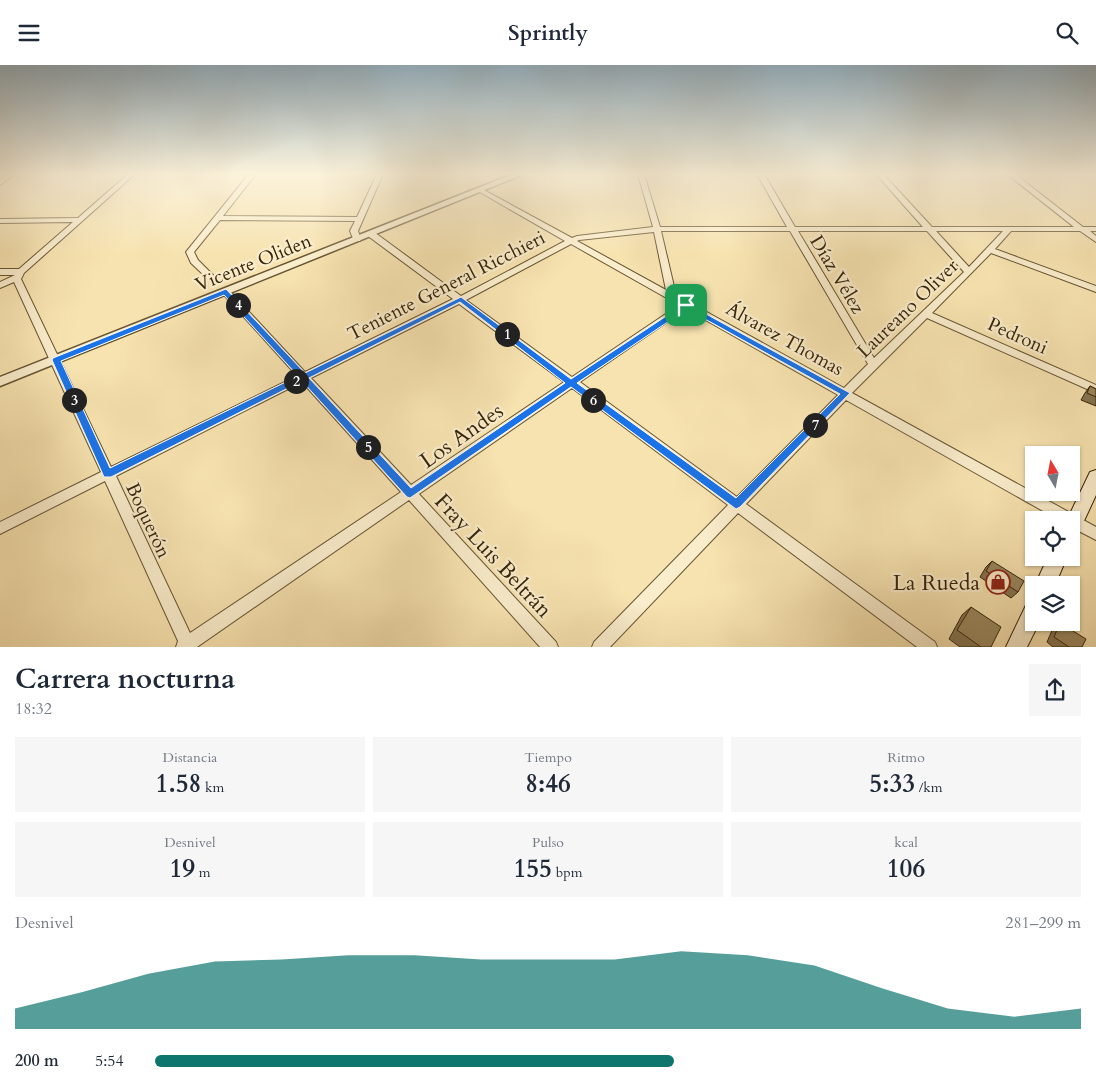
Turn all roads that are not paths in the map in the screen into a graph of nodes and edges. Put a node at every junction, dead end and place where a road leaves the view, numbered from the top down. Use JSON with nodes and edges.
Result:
{"nodes":[{"id":1,"x":100,"y":201,"type":"edge"},
{"id":2,"x":231,"y":201,"type":"edge"},
{"id":3,"x":367,"y":201,"type":"edge"},
{"id":4,"x":454,"y":201,"type":"edge"},
{"id":5,"x":498,"y":201,"type":"edge"},
{"id":6,"x":649,"y":201,"type":"edge"},
{"id":7,"x":776,"y":201,"type":"edge"},
{"id":8,"x":905,"y":201,"type":"edge"},
{"id":9,"x":1046,"y":201,"type":"edge"},
{"id":10,"x":218,"y":218,"type":"junction"},
{"id":11,"x":359,"y":219,"type":"junction"},
{"id":12,"x":78,"y":220,"type":"junction"},
{"id":13,"x":0,"y":221,"type":"edge"},
{"id":14,"x":657,"y":229,"type":"junction"},
{"id":15,"x":793,"y":229,"type":"junction"},
{"id":16,"x":930,"y":229,"type":"junction"},
{"id":17,"x":1009,"y":229,"type":"junction"},
{"id":18,"x":1082,"y":229,"type":"junction"},
{"id":19,"x":1096,"y":229,"type":"edge"},
{"id":20,"x":371,"y":234,"type":"junction"},
{"id":21,"x":357,"y":239,"type":"junction"},
{"id":22,"x":1096,"y":240,"type":"edge"},
{"id":23,"x":570,"y":241,"type":"junction"},
{"id":24,"x":989,"y":250,"type":"junction"},
{"id":25,"x":0,"y":272,"type":"edge"},
{"id":26,"x":969,"y":272,"type":"junction"},
{"id":27,"x":19,"y":275,"type":"junction"},
{"id":28,"x":213,"y":279,"type":"dead end"},
{"id":29,"x":0,"y":285,"type":"edge"},
{"id":30,"x":1096,"y":289,"type":"edge"},
{"id":31,"x":226,"y":291,"type":"junction"},
{"id":32,"x":672,"y":297,"type":"junction"},
{"id":33,"x":461,"y":299,"type":"junction"},
{"id":34,"x":686,"y":305,"type":"junction"},
{"id":35,"x":925,"y":313,"type":"junction"},
{"id":36,"x":56,"y":360,"type":"junction"},
{"id":37,"x":873,"y":365,"type":"junction"},
{"id":38,"x":304,"y":377,"type":"junction"},
{"id":39,"x":0,"y":383,"type":"edge"},
{"id":40,"x":571,"y":383,"type":"junction"},
{"id":41,"x":1096,"y":389,"type":"edge"},
{"id":42,"x":846,"y":393,"type":"junction"},
{"id":43,"x":108,"y":474,"type":"junction"},
{"id":44,"x":1096,"y":477,"type":"edge"},
{"id":45,"x":410,"y":494,"type":"junction"},
{"id":46,"x":736,"y":504,"type":"junction"},
{"id":47,"x":1051,"y":511,"type":"edge"},
{"id":48,"x":1078,"y":511,"type":"edge"},
{"id":49,"x":1080,"y":527,"type":"edge"},
{"id":50,"x":0,"y":529,"type":"edge"},
{"id":51,"x":1096,"y":534,"type":"edge"},
{"id":52,"x":1025,"y":628,"type":"edge"},
{"id":53,"x":187,"y":645,"type":"edge"},
{"id":54,"x":551,"y":647,"type":"edge"},
{"id":55,"x":599,"y":647,"type":"edge"},
{"id":56,"x":930,"y":647,"type":"edge"},
{"id":57,"x":1016,"y":647,"type":"edge"}],
"edges":[{"from":1,"to":12,"type":"street"},
{"from":2,"to":10,"type":"street"},
{"from":3,"to":11,"type":"street"},
{"from":4,"to":20,"type":"street","name":"Vicente Oliden"},
{"from":5,"to":23,"type":"street","name":"Álvarez Thomas"},
{"from":6,"to":14,"type":"street"},
{"from":7,"to":15,"type":"street","name":"Díaz Vélez"},
{"from":8,"to":16,"type":"street"},
{"from":9,"to":18,"type":"street"},
{"from":10,"to":11,"type":"street"},
{"from":10,"to":28,"type":"street"},
{"from":11,"to":21,"type":"street"},
{"from":12,"to":13,"type":"street"},
{"from":12,"to":27,"type":"street"},
{"from":14,"to":15,"type":"street","name":"Teniente General Ricchieri"},
{"from":14,"to":23,"type":"street","name":"Teniente General Ricchieri"},
{"from":14,"to":32,"type":"street"},
{"from":15,"to":16,"type":"street","name":"Teniente General Ricchieri"},
{"from":15,"to":37,"type":"street","name":"Díaz Vélez"},
{"from":16,"to":17,"type":"street","name":"Teniente General Ricchieri"},
{"from":16,"to":26,"type":"street"},
{"from":17,"to":18,"type":"street","name":"Teniente General Ricchieri"},
{"from":17,"to":24,"type":"street","name":"Laureano Oliver"},
{"from":18,"to":19,"type":"street","name":"Teniente General Ricchieri"},
{"from":18,"to":22,"type":"street"},
{"from":20,"to":21,"type":"street","name":"Vicente Oliden"},
{"from":20,"to":33,"type":"street"},
{"from":21,"to":31,"type":"street","name":"Vicente Oliden"},
{"from":23,"to":32,"type":"street","name":"Álvarez Thomas"},
{"from":23,"to":33,"type":"street","name":"Teniente General Ricchieri"},
{"from":24,"to":26,"type":"street","name":"Laureano Oliver"},
{"from":24,"to":30,"type":"street"},
{"from":25,"to":27,"type":"street"},
{"from":26,"to":35,"type":"street","name":"Laureano Oliver"},
{"from":27,"to":29,"type":"street"},
{"from":27,"to":36,"type":"street","name":"Boquerón"},
{"from":31,"to":36,"type":"street","name":"Vicente Oliden"},
{"from":31,"to":38,"type":"street","name":"Fray Luis Beltrán"},
{"from":32,"to":34,"type":"street","name":"Álvarez Thomas"},
{"from":33,"to":38,"type":"street","name":"Teniente General Ricchieri"},
{"from":33,"to":40,"type":"street"},
{"from":34,"to":40,"type":"street","name":"Los Andes"},
{"from":34,"to":42,"type":"street","name":"Álvarez Thomas"},
{"from":35,"to":37,"type":"street","name":"Laureano Oliver"},
{"from":35,"to":41,"type":"street","name":"Pedroni"},
{"from":36,"to":39,"type":"street","name":"Vicente Oliden"},
{"from":36,"to":43,"type":"street","name":"Boquerón"},
{"from":37,"to":42,"type":"street","name":"Laureano Oliver"},
{"from":38,"to":43,"type":"street","name":"Teniente General Ricchieri"},
{"from":38,"to":45,"type":"street","name":"Fray Luis Beltrán"},
{"from":40,"to":45,"type":"street","name":"Los Andes"},
{"from":40,"to":46,"type":"street"},
{"from":42,"to":46,"type":"street","name":"Laureano Oliver"},
{"from":42,"to":47,"type":"street","name":"Álvarez Thomas"},
{"from":43,"to":50,"type":"street","name":"Teniente General Ricchieri"},
{"from":43,"to":53,"type":"street","name":"Boquerón"},
{"from":44,"to":48,"type":"main road"},
{"from":45,"to":53,"type":"street","name":"Los Andes"},
{"from":45,"to":54,"type":"street","name":"Fray Luis Beltrán"},
{"from":46,"to":55,"type":"street","name":"Laureano Oliver"},
{"from":46,"to":56,"type":"street"},
{"from":49,"to":51,"type":"street","name":"Álvarez Thomas"},
{"from":52,"to":57,"type":"main road"}]}
